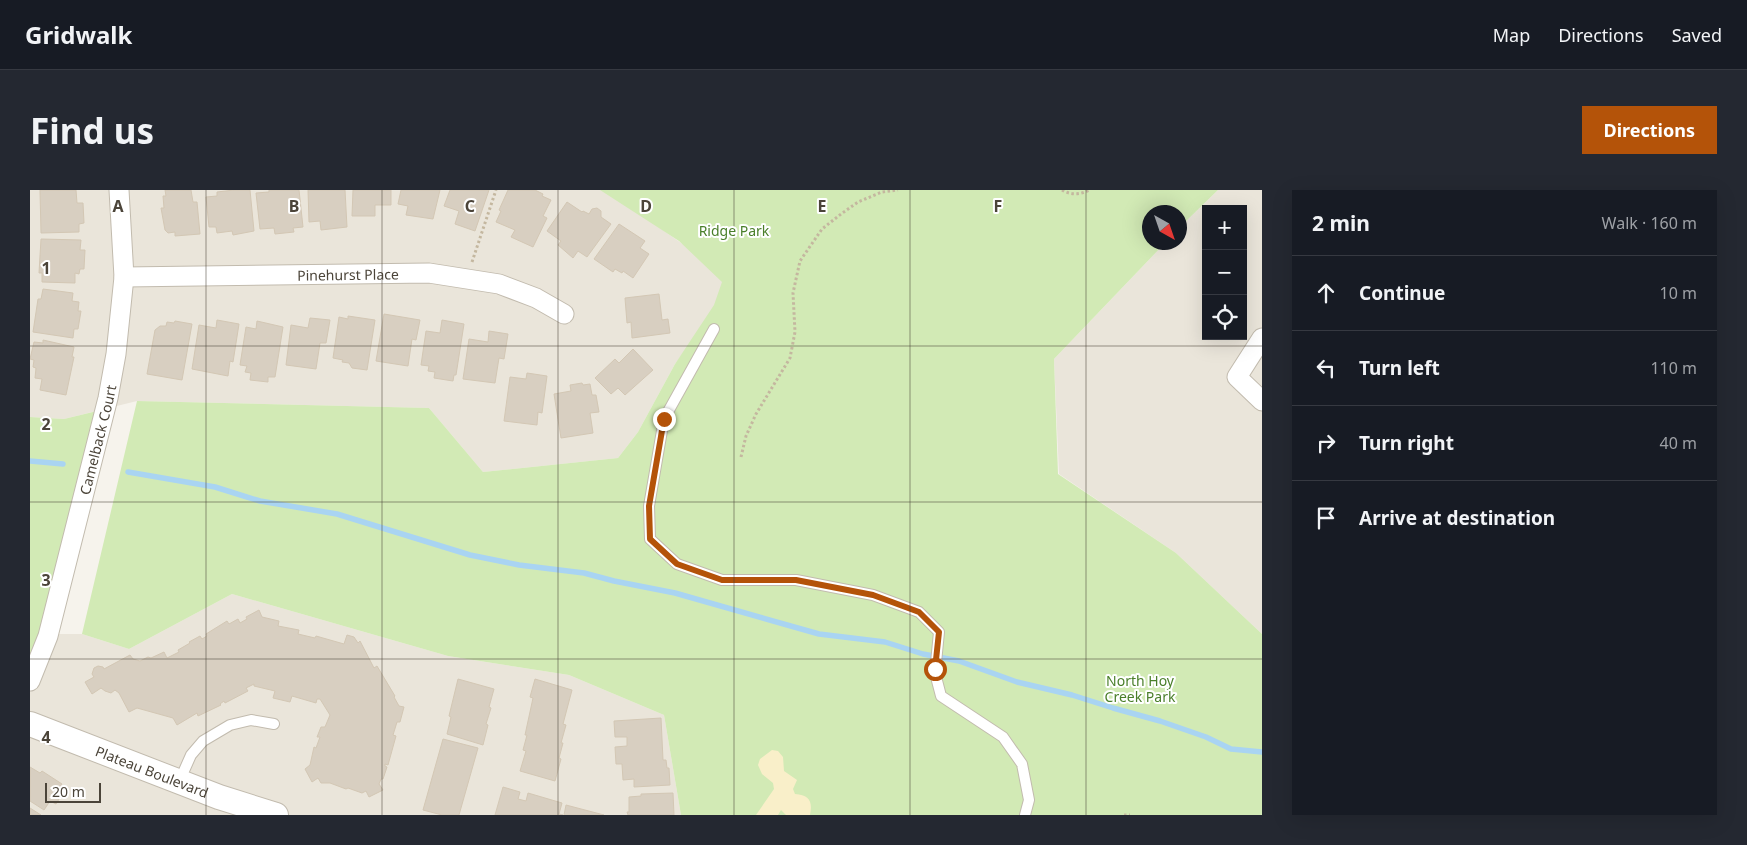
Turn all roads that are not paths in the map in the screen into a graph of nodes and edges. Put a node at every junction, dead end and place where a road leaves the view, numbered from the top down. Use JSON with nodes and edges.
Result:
{"nodes":[{"id":1,"x":119,"y":190,"type":"edge"},
{"id":2,"x":124,"y":277,"type":"junction"},
{"id":3,"x":564,"y":314,"type":"dead end"},
{"id":4,"x":714,"y":329,"type":"dead end"},
{"id":5,"x":1262,"y":338,"type":"edge"},
{"id":6,"x":1262,"y":401,"type":"edge"},
{"id":7,"x":30,"y":680,"type":"edge"},
{"id":8,"x":30,"y":724,"type":"edge"},
{"id":9,"x":274,"y":724,"type":"dead end"},
{"id":10,"x":179,"y":782,"type":"junction"},
{"id":11,"x":276,"y":815,"type":"edge"},
{"id":12,"x":1026,"y":815,"type":"edge"}],
"edges":[{"from":1,"to":2,"type":"street","name":"Camelback Court"},
{"from":2,"to":3,"type":"street","name":"Pinehurst Place"},
{"from":2,"to":7,"type":"street","name":"Camelback Court"},
{"from":4,"to":12,"type":"lane"},
{"from":5,"to":6,"type":"street"},
{"from":8,"to":10,"type":"street","name":"Plateau Boulevard"},
{"from":9,"to":10,"type":"lane"},
{"from":10,"to":11,"type":"street","name":"Plateau Boulevard"}]}
